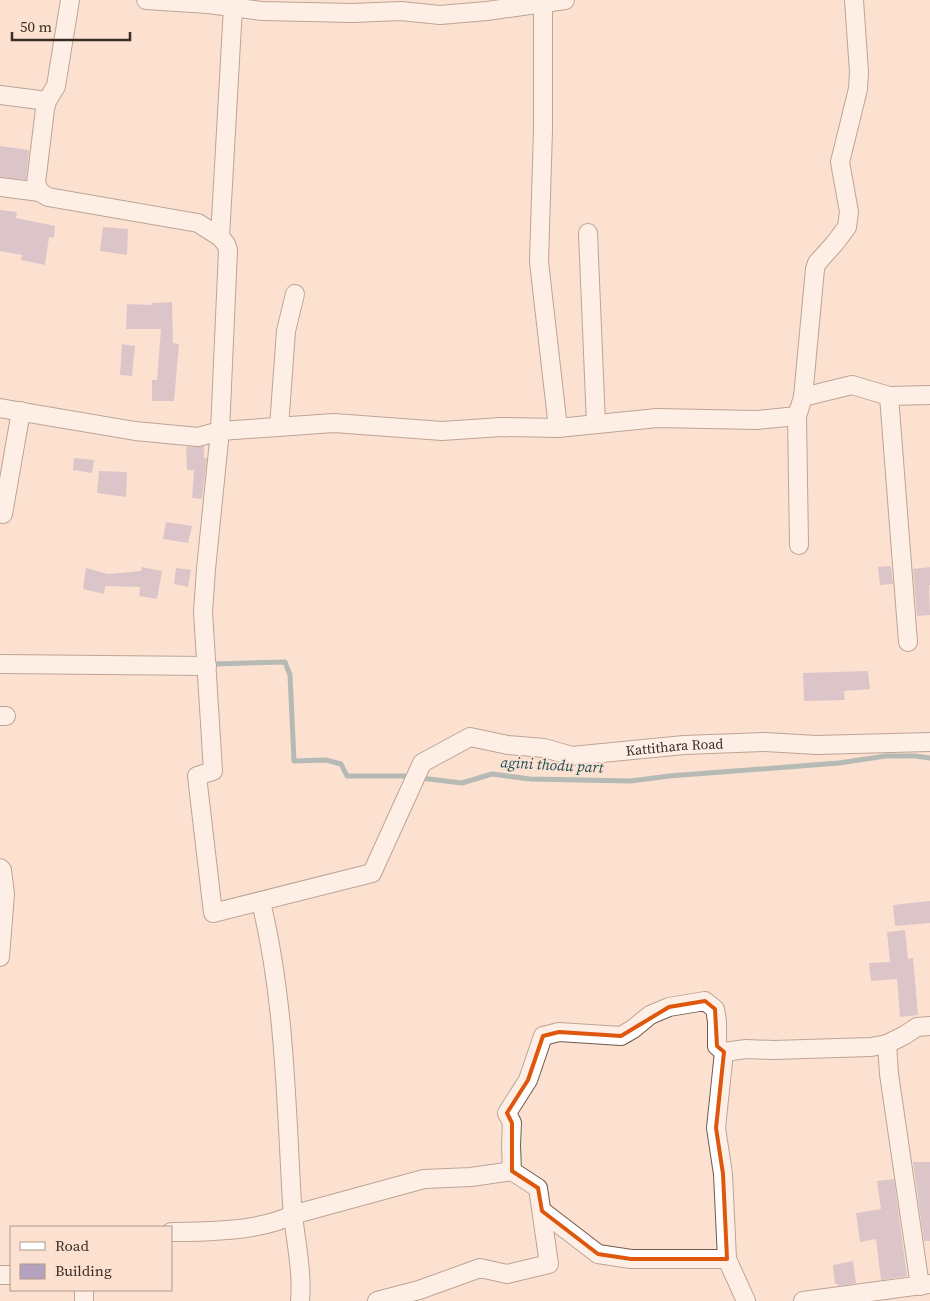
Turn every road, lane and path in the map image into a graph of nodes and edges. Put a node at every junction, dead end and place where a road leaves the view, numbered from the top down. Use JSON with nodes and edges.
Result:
{"nodes":[{"id":1,"x":70,"y":0,"type":"edge"},
{"id":2,"x":146,"y":0,"type":"edge"},
{"id":3,"x":565,"y":0,"type":"edge"},
{"id":4,"x":854,"y":0,"type":"edge"},
{"id":5,"x":543,"y":2,"type":"junction"},
{"id":6,"x":233,"y":7,"type":"junction"},
{"id":7,"x":455,"y":7,"type":"edge"},
{"id":8,"x":0,"y":95,"type":"edge"},
{"id":9,"x":47,"y":101,"type":"junction"},
{"id":10,"x":0,"y":187,"type":"edge"},
{"id":11,"x":40,"y":192,"type":"junction"},
{"id":12,"x":588,"y":233,"type":"dead end"},
{"id":13,"x":220,"y":237,"type":"junction"},
{"id":14,"x":295,"y":294,"type":"dead end"},
{"id":15,"x":930,"y":395,"type":"edge"},
{"id":16,"x":888,"y":396,"type":"junction"},
{"id":17,"x":803,"y":397,"type":"junction"},
{"id":18,"x":0,"y":408,"type":"edge"},
{"id":19,"x":21,"y":411,"type":"junction"},
{"id":20,"x":797,"y":416,"type":"junction"},
{"id":21,"x":596,"y":424,"type":"junction"},
{"id":22,"x":279,"y":427,"type":"junction"},
{"id":23,"x":558,"y":428,"type":"junction"},
{"id":24,"x":220,"y":431,"type":"junction"},
{"id":25,"x":3,"y":514,"type":"dead end"},
{"id":26,"x":799,"y":545,"type":"dead end"},
{"id":27,"x":908,"y":642,"type":"dead end"},
{"id":28,"x":0,"y":664,"type":"edge"},
{"id":29,"x":207,"y":666,"type":"junction"},
{"id":30,"x":930,"y":742,"type":"edge"},
{"id":31,"x":0,"y":868,"type":"edge"},
{"id":32,"x":260,"y":902,"type":"junction"},
{"id":33,"x":0,"y":957,"type":"edge"},
{"id":34,"x":930,"y":1026,"type":"edge"},
{"id":35,"x":887,"y":1044,"type":"junction"},
{"id":36,"x":724,"y":1052,"type":"junction"},
{"id":37,"x":512,"y":1171,"type":"junction"},
{"id":38,"x":542,"y":1211,"type":"junction"},
{"id":39,"x":292,"y":1215,"type":"junction"},
{"id":40,"x":172,"y":1232,"type":"edge"},
{"id":41,"x":727,"y":1260,"type":"junction"},
{"id":42,"x":925,"y":1285,"type":"edge"},
{"id":43,"x":300,"y":1301,"type":"edge"},
{"id":44,"x":377,"y":1301,"type":"edge"},
{"id":45,"x":746,"y":1301,"type":"edge"},
{"id":46,"x":803,"y":1301,"type":"edge"}],
"edges":[{"from":1,"to":9,"type":"street"},
{"from":2,"to":6,"type":"street"},
{"from":3,"to":5,"type":"street"},
{"from":4,"to":17,"type":"street"},
{"from":5,"to":7,"type":"street"},
{"from":5,"to":23,"type":"street"},
{"from":6,"to":7,"type":"street"},
{"from":6,"to":13,"type":"street"},
{"from":8,"to":9,"type":"street"},
{"from":9,"to":11,"type":"street"},
{"from":10,"to":11,"type":"street"},
{"from":11,"to":13,"type":"street"},
{"from":12,"to":21,"type":"street"},
{"from":13,"to":24,"type":"street"},
{"from":14,"to":22,"type":"street"},
{"from":15,"to":16,"type":"street"},
{"from":16,"to":17,"type":"street"},
{"from":16,"to":27,"type":"street"},
{"from":17,"to":20,"type":"street"},
{"from":18,"to":19,"type":"street"},
{"from":19,"to":24,"type":"street"},
{"from":19,"to":25,"type":"street"},
{"from":20,"to":21,"type":"street"},
{"from":20,"to":26,"type":"street"},
{"from":21,"to":23,"type":"street"},
{"from":22,"to":23,"type":"street"},
{"from":22,"to":24,"type":"street"},
{"from":24,"to":29,"type":"street"},
{"from":28,"to":29,"type":"street"},
{"from":29,"to":32,"type":"street"},
{"from":30,"to":32,"type":"street","name":"Kattithara Road"},
{"from":31,"to":33,"type":"street"},
{"from":32,"to":39,"type":"street"},
{"from":34,"to":35,"type":"street"},
{"from":35,"to":36,"type":"street"},
{"from":35,"to":42,"type":"street"},
{"from":36,"to":37,"type":"street"},
{"from":36,"to":41,"type":"street"},
{"from":37,"to":38,"type":"street"},
{"from":37,"to":39,"type":"street"},
{"from":38,"to":41,"type":"street"},
{"from":38,"to":44,"type":"street"},
{"from":39,"to":40,"type":"street"},
{"from":39,"to":43,"type":"street"},
{"from":41,"to":45,"type":"street"},
{"from":42,"to":46,"type":"street"}]}
